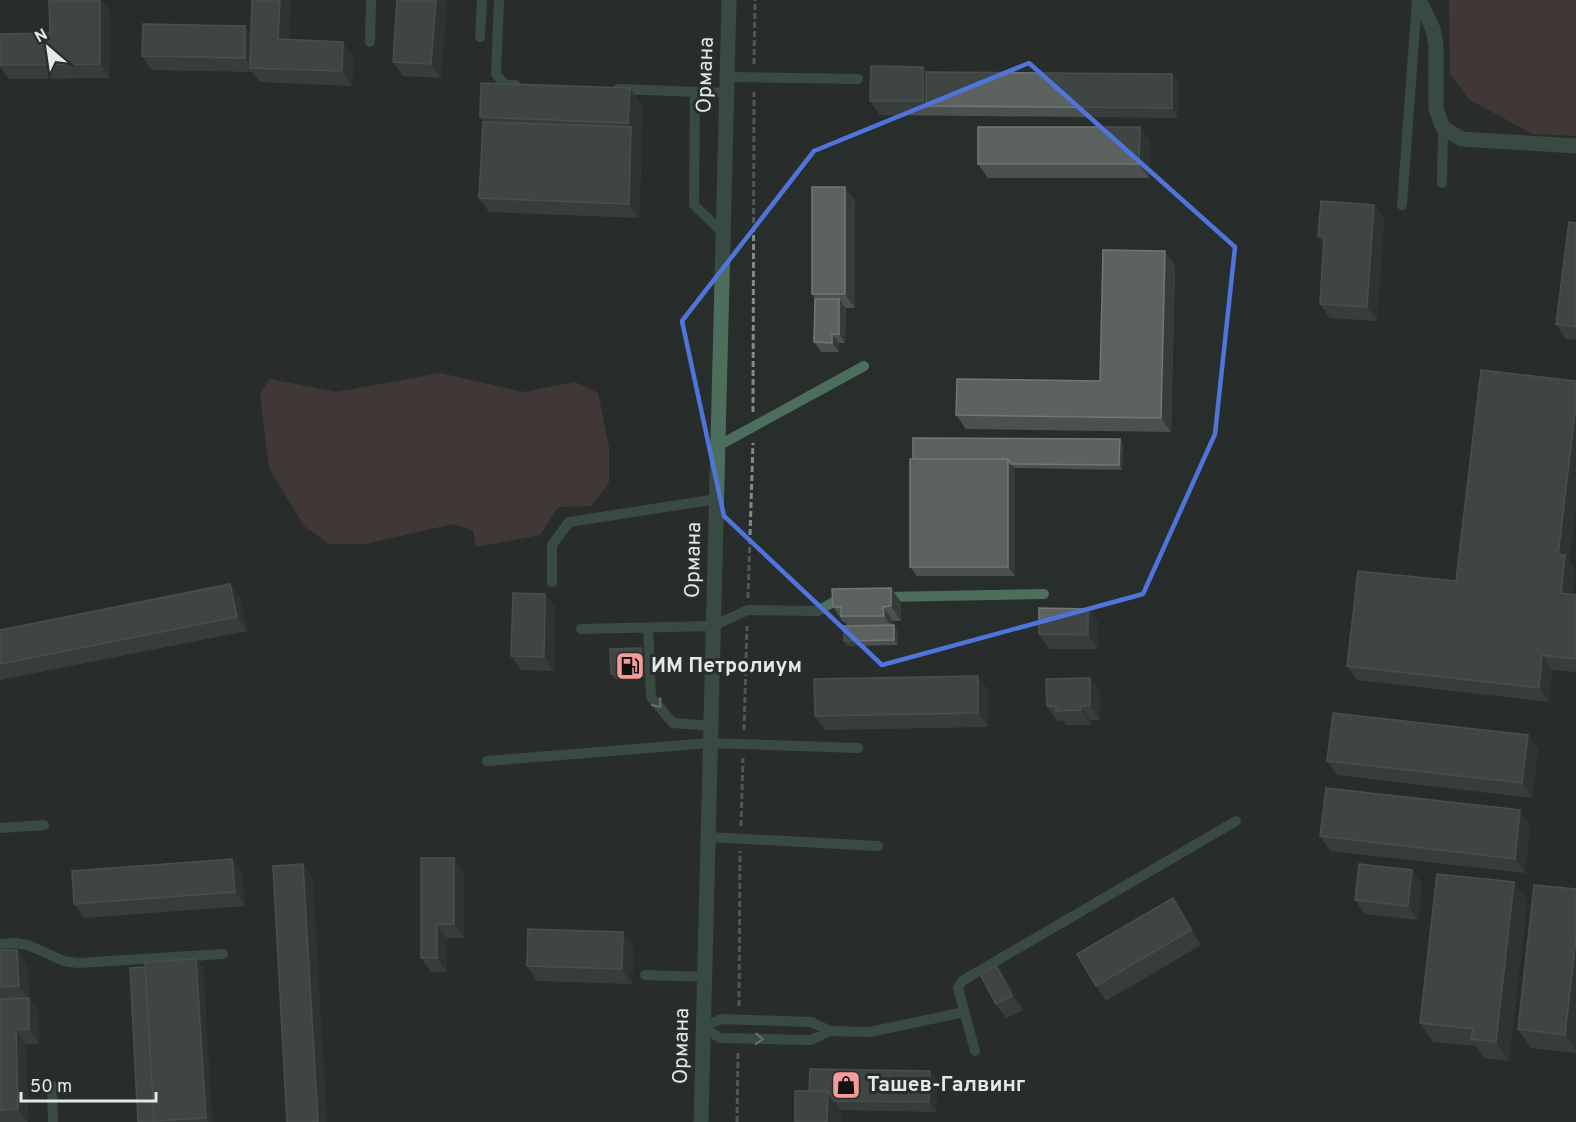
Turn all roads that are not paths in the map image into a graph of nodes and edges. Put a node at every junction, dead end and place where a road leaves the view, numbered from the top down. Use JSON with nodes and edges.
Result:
{"nodes":[{"id":1,"x":371,"y":0,"type":"edge"},
{"id":2,"x":482,"y":0,"type":"edge"},
{"id":3,"x":500,"y":0,"type":"edge"},
{"id":4,"x":729,"y":0,"type":"edge"},
{"id":5,"x":1418,"y":0,"type":"edge"},
{"id":6,"x":480,"y":37,"type":"dead end"},
{"id":7,"x":370,"y":42,"type":"dead end"},
{"id":8,"x":858,"y":79,"type":"dead end"},
{"id":9,"x":726,"y":85,"type":"junction"},
{"id":10,"x":527,"y":86,"type":"edge"},
{"id":11,"x":606,"y":89,"type":"edge"},
{"id":12,"x":695,"y":92,"type":"junction"},
{"id":13,"x":1443,"y":128,"type":"junction"},
{"id":14,"x":1576,"y":146,"type":"edge"},
{"id":15,"x":1442,"y":183,"type":"dead end"},
{"id":16,"x":1402,"y":205,"type":"dead end"},
{"id":17,"x":723,"y":233,"type":"junction"},
{"id":18,"x":864,"y":366,"type":"dead end"},
{"id":19,"x":718,"y":446,"type":"junction"},
{"id":20,"x":717,"y":499,"type":"junction"},
{"id":21,"x":552,"y":582,"type":"dead end"},
{"id":22,"x":1044,"y":594,"type":"dead end"},
{"id":23,"x":713,"y":626,"type":"junction"},
{"id":24,"x":648,"y":627,"type":"junction"},
{"id":25,"x":581,"y":629,"type":"dead end"},
{"id":26,"x":711,"y":726,"type":"junction"},
{"id":27,"x":710,"y":743,"type":"junction"},
{"id":28,"x":858,"y":748,"type":"dead end"},
{"id":29,"x":487,"y":761,"type":"dead end"},
{"id":30,"x":1236,"y":821,"type":"dead end"},
{"id":31,"x":44,"y":825,"type":"dead end"},
{"id":32,"x":0,"y":828,"type":"edge"},
{"id":33,"x":708,"y":837,"type":"junction"},
{"id":34,"x":878,"y":846,"type":"dead end"},
{"id":35,"x":0,"y":944,"type":"edge"},
{"id":36,"x":223,"y":954,"type":"dead end"},
{"id":37,"x":645,"y":975,"type":"dead end"},
{"id":38,"x":705,"y":977,"type":"junction"},
{"id":39,"x":964,"y":1012,"type":"junction"},
{"id":40,"x":703,"y":1027,"type":"junction"},
{"id":41,"x":830,"y":1031,"type":"junction"},
{"id":42,"x":975,"y":1051,"type":"dead end"},
{"id":43,"x":52,"y":1086,"type":"dead end"},
{"id":44,"x":53,"y":1122,"type":"edge"},
{"id":45,"x":701,"y":1122,"type":"edge"}],
"edges":[{"from":1,"to":7,"type":"lane"},
{"from":2,"to":6,"type":"lane"},
{"from":3,"to":10,"type":"lane"},
{"from":4,"to":9,"type":"street","name":"Ормана"},
{"from":5,"to":13,"type":"street"},
{"from":5,"to":16,"type":"lane"},
{"from":8,"to":9,"type":"lane"},
{"from":9,"to":12,"type":"lane"},
{"from":9,"to":17,"type":"street","name":"Ормана"},
{"from":11,"to":12,"type":"lane"},
{"from":12,"to":17,"type":"lane"},
{"from":13,"to":14,"type":"street"},
{"from":13,"to":15,"type":"lane"},
{"from":17,"to":19,"type":"street","name":"Ормана"},
{"from":18,"to":19,"type":"lane"},
{"from":19,"to":20,"type":"street","name":"Ормана"},
{"from":20,"to":21,"type":"lane"},
{"from":20,"to":23,"type":"street","name":"Ормана"},
{"from":22,"to":23,"type":"lane"},
{"from":23,"to":24,"type":"lane"},
{"from":23,"to":26,"type":"street","name":"Ормана"},
{"from":24,"to":25,"type":"lane"},
{"from":24,"to":26,"type":"lane","one_way":true},
{"from":26,"to":27,"type":"street","name":"Ормана"},
{"from":27,"to":28,"type":"lane"},
{"from":27,"to":29,"type":"lane"},
{"from":27,"to":33,"type":"street","name":"Ормана"},
{"from":30,"to":39,"type":"lane"},
{"from":31,"to":32,"type":"lane"},
{"from":33,"to":34,"type":"lane"},
{"from":33,"to":38,"type":"street","name":"Ормана"},
{"from":35,"to":36,"type":"lane"},
{"from":37,"to":38,"type":"lane"},
{"from":38,"to":40,"type":"street","name":"Ормана"},
{"from":39,"to":41,"type":"lane"},
{"from":39,"to":42,"type":"lane"},
{"from":40,"to":41,"type":"lane"},
{"from":40,"to":41,"type":"lane","one_way":true},
{"from":40,"to":45,"type":"street","name":"Ормана"},
{"from":43,"to":44,"type":"lane"}]}
